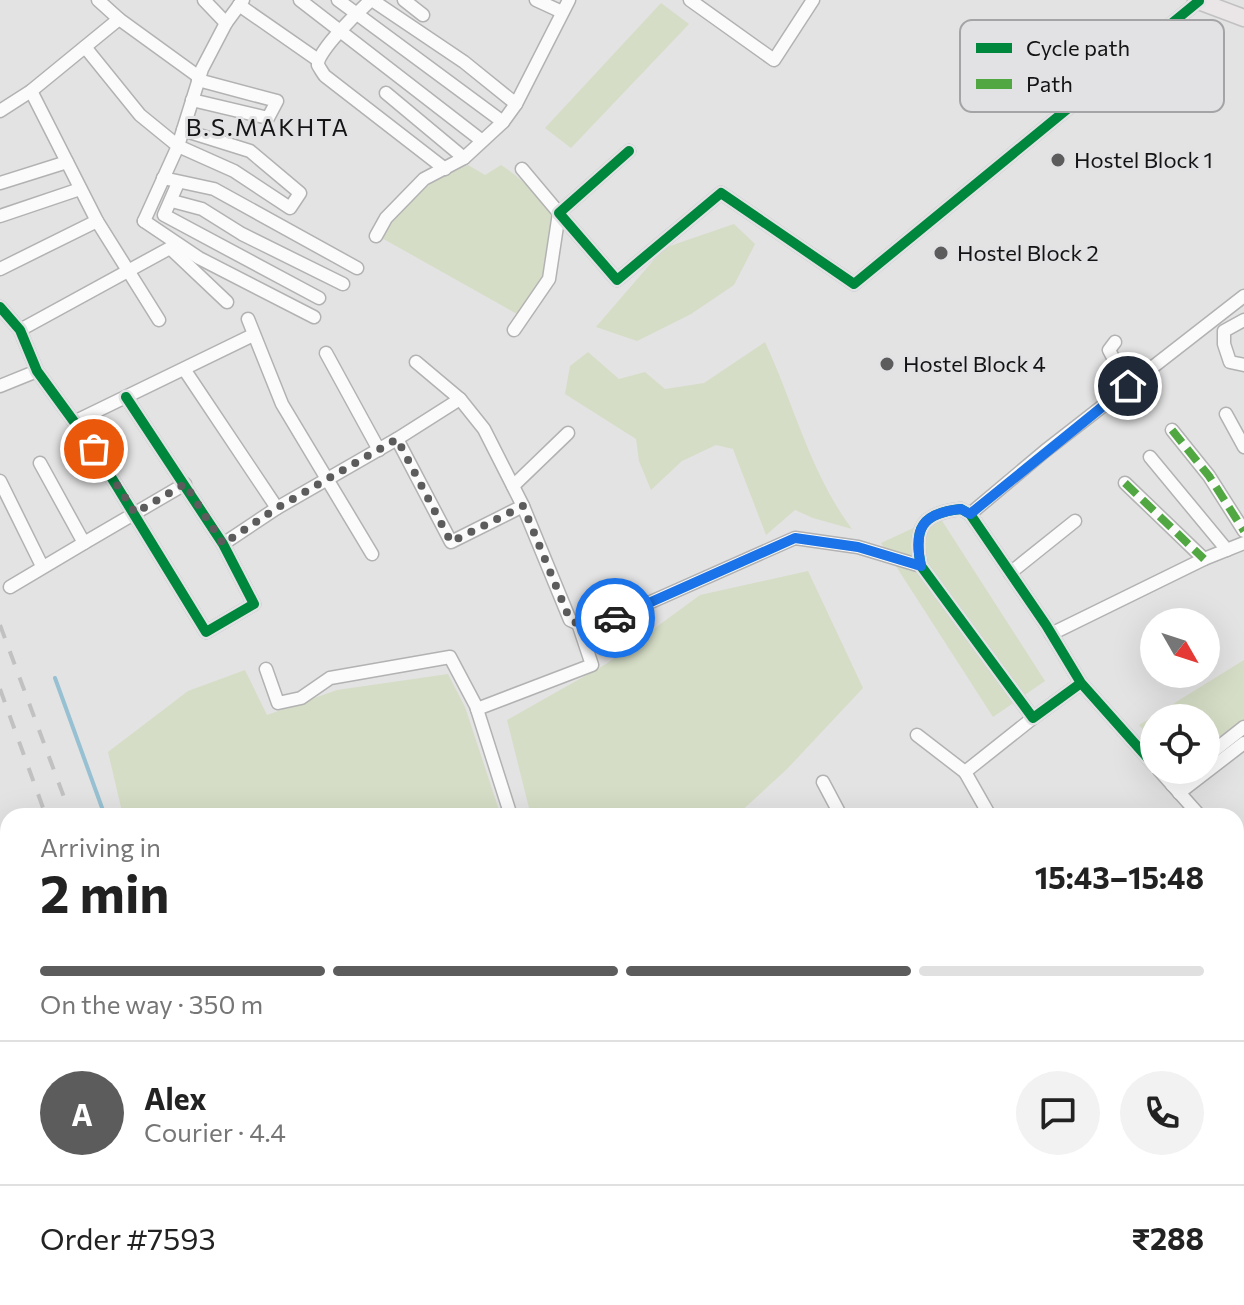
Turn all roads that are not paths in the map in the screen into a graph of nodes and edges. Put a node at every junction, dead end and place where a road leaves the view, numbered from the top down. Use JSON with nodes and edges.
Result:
{"nodes":[{"id":1,"x":98,"y":0,"type":"edge"},
{"id":2,"x":204,"y":0,"type":"edge"},
{"id":3,"x":300,"y":0,"type":"edge"},
{"id":4,"x":338,"y":0,"type":"edge"},
{"id":5,"x":371,"y":0,"type":"edge"},
{"id":6,"x":404,"y":0,"type":"edge"},
{"id":7,"x":536,"y":0,"type":"edge"},
{"id":8,"x":569,"y":0,"type":"edge"},
{"id":9,"x":690,"y":0,"type":"edge"},
{"id":10,"x":813,"y":0,"type":"edge"},
{"id":11,"x":1197,"y":0,"type":"edge"},
{"id":12,"x":241,"y":2,"type":"edge"},
{"id":13,"x":562,"y":12,"type":"junction"},
{"id":14,"x":356,"y":14,"type":"junction"},
{"id":15,"x":423,"y":15,"type":"dead end"},
{"id":16,"x":1244,"y":18,"type":"edge"},
{"id":17,"x":119,"y":19,"type":"junction"},
{"id":18,"x":1173,"y":20,"type":"edge"},
{"id":19,"x":226,"y":23,"type":"junction"},
{"id":20,"x":341,"y":30,"type":"junction"},
{"id":21,"x":85,"y":47,"type":"junction"},
{"id":22,"x":318,"y":60,"type":"junction"},
{"id":23,"x":198,"y":79,"type":"junction"},
{"id":24,"x":31,"y":91,"type":"junction"},
{"id":25,"x":386,"y":93,"type":"dead end"},
{"id":26,"x":192,"y":100,"type":"junction"},
{"id":27,"x":516,"y":104,"type":"junction"},
{"id":28,"x":0,"y":111,"type":"edge"},
{"id":29,"x":1062,"y":112,"type":"edge"},
{"id":30,"x":503,"y":122,"type":"junction"},
{"id":31,"x":183,"y":130,"type":"junction"},
{"id":32,"x":481,"y":140,"type":"junction"},
{"id":33,"x":178,"y":146,"type":"junction"},
{"id":34,"x":629,"y":151,"type":"dead end"},
{"id":35,"x":464,"y":158,"type":"junction"},
{"id":36,"x":67,"y":162,"type":"junction"},
{"id":37,"x":445,"y":169,"type":"junction"},
{"id":38,"x":522,"y":169,"type":"dead end"},
{"id":39,"x":163,"y":178,"type":"junction"},
{"id":40,"x":0,"y":183,"type":"edge"},
{"id":41,"x":178,"y":183,"type":"junction"},
{"id":42,"x":80,"y":189,"type":"junction"},
{"id":43,"x":172,"y":201,"type":"junction"},
{"id":44,"x":559,"y":213,"type":"junction"},
{"id":45,"x":0,"y":216,"type":"edge"},
{"id":46,"x":97,"y":221,"type":"junction"},
{"id":47,"x":144,"y":221,"type":"junction"},
{"id":48,"x":376,"y":236,"type":"dead end"},
{"id":49,"x":170,"y":248,"type":"junction"},
{"id":50,"x":357,"y":268,"type":"dead end"},
{"id":51,"x":0,"y":269,"type":"edge"},
{"id":52,"x":129,"y":270,"type":"junction"},
{"id":53,"x":343,"y":284,"type":"dead end"},
{"id":54,"x":1244,"y":296,"type":"edge"},
{"id":55,"x":319,"y":298,"type":"dead end"},
{"id":56,"x":227,"y":302,"type":"dead end"},
{"id":57,"x":0,"y":307,"type":"edge"},
{"id":58,"x":314,"y":317,"type":"dead end"},
{"id":59,"x":248,"y":319,"type":"dead end"},
{"id":60,"x":159,"y":320,"type":"dead end"},
{"id":61,"x":1244,"y":320,"type":"edge"},
{"id":62,"x":20,"y":330,"type":"junction"},
{"id":63,"x":514,"y":330,"type":"dead end"},
{"id":64,"x":253,"y":335,"type":"junction"},
{"id":65,"x":1115,"y":342,"type":"dead end"},
{"id":66,"x":326,"y":353,"type":"dead end"},
{"id":67,"x":416,"y":362,"type":"dead end"},
{"id":68,"x":1244,"y":365,"type":"edge"},
{"id":69,"x":184,"y":369,"type":"junction"},
{"id":70,"x":37,"y":371,"type":"junction"},
{"id":71,"x":0,"y":386,"type":"edge"},
{"id":72,"x":1128,"y":386,"type":"junction"},
{"id":73,"x":126,"y":397,"type":"junction"},
{"id":74,"x":460,"y":399,"type":"junction"},
{"id":75,"x":1226,"y":414,"type":"dead end"},
{"id":76,"x":74,"y":422,"type":"junction"},
{"id":77,"x":1172,"y":430,"type":"dead end"},
{"id":78,"x":568,"y":433,"type":"dead end"},
{"id":79,"x":397,"y":439,"type":"junction"},
{"id":80,"x":1244,"y":447,"type":"edge"},
{"id":81,"x":379,"y":450,"type":"junction"},
{"id":82,"x":1150,"y":457,"type":"dead end"},
{"id":83,"x":40,"y":463,"type":"dead end"},
{"id":84,"x":329,"y":479,"type":"junction"},
{"id":85,"x":0,"y":481,"type":"edge"},
{"id":86,"x":1125,"y":483,"type":"dead end"},
{"id":87,"x":185,"y":484,"type":"junction"},
{"id":88,"x":513,"y":486,"type":"junction"},
{"id":89,"x":523,"y":506,"type":"junction"},
{"id":90,"x":277,"y":508,"type":"junction"},
{"id":91,"x":135,"y":513,"type":"junction"},
{"id":92,"x":970,"y":514,"type":"junction"},
{"id":93,"x":1075,"y":521,"type":"dead end"},
{"id":94,"x":1244,"y":531,"type":"edge"},
{"id":95,"x":84,"y":543,"type":"junction"},
{"id":96,"x":1244,"y":543,"type":"edge"},
{"id":97,"x":223,"y":544,"type":"junction"},
{"id":98,"x":1227,"y":550,"type":"junction"},
{"id":99,"x":372,"y":554,"type":"dead end"},
{"id":100,"x":1204,"y":559,"type":"junction"},
{"id":101,"x":42,"y":566,"type":"junction"},
{"id":102,"x":921,"y":566,"type":"junction"},
{"id":103,"x":1010,"y":573,"type":"junction"},
{"id":104,"x":10,"y":587,"type":"dead end"},
{"id":105,"x":579,"y":626,"type":"junction"},
{"id":106,"x":1051,"y":634,"type":"junction"},
{"id":107,"x":266,"y":669,"type":"dead end"},
{"id":108,"x":1081,"y":683,"type":"junction"},
{"id":109,"x":477,"y":709,"type":"junction"},
{"id":110,"x":1033,"y":718,"type":"junction"},
{"id":111,"x":1244,"y":727,"type":"edge"},
{"id":112,"x":917,"y":735,"type":"dead end"},
{"id":113,"x":1244,"y":743,"type":"edge"},
{"id":114,"x":1220,"y":746,"type":"edge"},
{"id":115,"x":1140,"y":749,"type":"edge"},
{"id":116,"x":965,"y":772,"type":"junction"},
{"id":117,"x":823,"y":782,"type":"dead end"},
{"id":118,"x":1171,"y":784,"type":"edge"},
{"id":119,"x":1179,"y":784,"type":"edge"},
{"id":120,"x":1175,"y":789,"type":"junction"},
{"id":121,"x":508,"y":808,"type":"edge"},
{"id":122,"x":837,"y":808,"type":"edge"},
{"id":123,"x":985,"y":808,"type":"edge"},
{"id":124,"x":1193,"y":808,"type":"edge"}],
"edges":[{"from":1,"to":17,"type":"street"},
{"from":2,"to":19,"type":"street"},
{"from":3,"to":20,"type":"street"},
{"from":4,"to":14,"type":"street"},
{"from":5,"to":14,"type":"street"},
{"from":5,"to":27,"type":"street"},
{"from":6,"to":15,"type":"street"},
{"from":7,"to":13,"type":"street"},
{"from":8,"to":13,"type":"street"},
{"from":9,"to":10,"type":"street"},
{"from":11,"to":16,"type":"main road"},
{"from":11,"to":18,"type":"street"},
{"from":12,"to":19,"type":"street"},
{"from":12,"to":22,"type":"street"},
{"from":13,"to":27,"type":"street"},
{"from":14,"to":20,"type":"street"},
{"from":14,"to":30,"type":"street"},
{"from":17,"to":21,"type":"street"},
{"from":17,"to":23,"type":"street"},
{"from":19,"to":23,"type":"street"},
{"from":20,"to":22,"type":"street"},
{"from":20,"to":32,"type":"street"},
{"from":21,"to":24,"type":"street"},
{"from":21,"to":33,"type":"street"},
{"from":22,"to":37,"type":"street"},
{"from":23,"to":26,"type":"street"},
{"from":23,"to":26,"type":"street"},
{"from":24,"to":28,"type":"street"},
{"from":24,"to":36,"type":"street"},
{"from":25,"to":35,"type":"street"},
{"from":26,"to":31,"type":"street"},
{"from":27,"to":30,"type":"street"},
{"from":29,"to":44,"type":"street"},
{"from":30,"to":32,"type":"street"},
{"from":31,"to":33,"type":"street"},
{"from":31,"to":33,"type":"street"},
{"from":32,"to":35,"type":"street"},
{"from":33,"to":39,"type":"street"},
{"from":34,"to":44,"type":"street"},
{"from":35,"to":37,"type":"street"},
{"from":36,"to":40,"type":"street"},
{"from":36,"to":42,"type":"street"},
{"from":37,"to":48,"type":"street"},
{"from":38,"to":44,"type":"street"},
{"from":39,"to":41,"type":"street"},
{"from":39,"to":47,"type":"street"},
{"from":41,"to":43,"type":"street"},
{"from":41,"to":50,"type":"street"},
{"from":42,"to":45,"type":"street"},
{"from":42,"to":46,"type":"street"},
{"from":43,"to":53,"type":"street"},
{"from":43,"to":55,"type":"street"},
{"from":44,"to":63,"type":"street"},
{"from":46,"to":51,"type":"street"},
{"from":46,"to":52,"type":"street"},
{"from":47,"to":49,"type":"street"},
{"from":47,"to":58,"type":"street"},
{"from":49,"to":52,"type":"street"},
{"from":49,"to":56,"type":"street"},
{"from":52,"to":60,"type":"street"},
{"from":52,"to":62,"type":"street"},
{"from":54,"to":72,"type":"street"},
{"from":57,"to":62,"type":"street"},
{"from":59,"to":64,"type":"street"},
{"from":61,"to":68,"type":"street"},
{"from":62,"to":70,"type":"street"},
{"from":64,"to":69,"type":"street"},
{"from":64,"to":84,"type":"street"},
{"from":65,"to":72,"type":"street"},
{"from":66,"to":81,"type":"street"},
{"from":67,"to":74,"type":"street"},
{"from":69,"to":73,"type":"street"},
{"from":69,"to":90,"type":"street"},
{"from":70,"to":71,"type":"street"},
{"from":70,"to":76,"type":"street"},
{"from":72,"to":92,"type":"street"},
{"from":73,"to":76,"type":"street"},
{"from":73,"to":87,"type":"street"},
{"from":74,"to":79,"type":"street"},
{"from":74,"to":88,"type":"street"},
{"from":75,"to":80,"type":"street"},
{"from":76,"to":91,"type":"street"},
{"from":77,"to":94,"type":"street"},
{"from":78,"to":88,"type":"street"},
{"from":79,"to":81,"type":"street"},
{"from":79,"to":89,"type":"street"},
{"from":81,"to":84,"type":"street"},
{"from":82,"to":98,"type":"street"},
{"from":83,"to":95,"type":"street"},
{"from":84,"to":90,"type":"street"},
{"from":84,"to":99,"type":"street"},
{"from":85,"to":101,"type":"street"},
{"from":86,"to":100,"type":"street"},
{"from":87,"to":91,"type":"street"},
{"from":87,"to":97,"type":"street"},
{"from":88,"to":89,"type":"street"},
{"from":89,"to":105,"type":"street"},
{"from":90,"to":97,"type":"street"},
{"from":91,"to":95,"type":"street"},
{"from":91,"to":97,"type":"street"},
{"from":92,"to":102,"type":"street"},
{"from":92,"to":103,"type":"street"},
{"from":93,"to":103,"type":"street"},
{"from":95,"to":101,"type":"street"},
{"from":96,"to":98,"type":"street"},
{"from":98,"to":100,"type":"street"},
{"from":100,"to":106,"type":"street"},
{"from":101,"to":104,"type":"street"},
{"from":102,"to":105,"type":"street"},
{"from":102,"to":110,"type":"street"},
{"from":103,"to":106,"type":"street"},
{"from":105,"to":109,"type":"street"},
{"from":106,"to":108,"type":"street"},
{"from":107,"to":109,"type":"street"},
{"from":108,"to":110,"type":"street"},
{"from":108,"to":115,"type":"street"},
{"from":109,"to":121,"type":"street"},
{"from":110,"to":116,"type":"street"},
{"from":111,"to":114,"type":"street"},
{"from":112,"to":116,"type":"street"},
{"from":113,"to":120,"type":"street"},
{"from":116,"to":123,"type":"street"},
{"from":117,"to":122,"type":"street"},
{"from":118,"to":120,"type":"street"},
{"from":119,"to":120,"type":"street"},
{"from":120,"to":124,"type":"street"}]}
